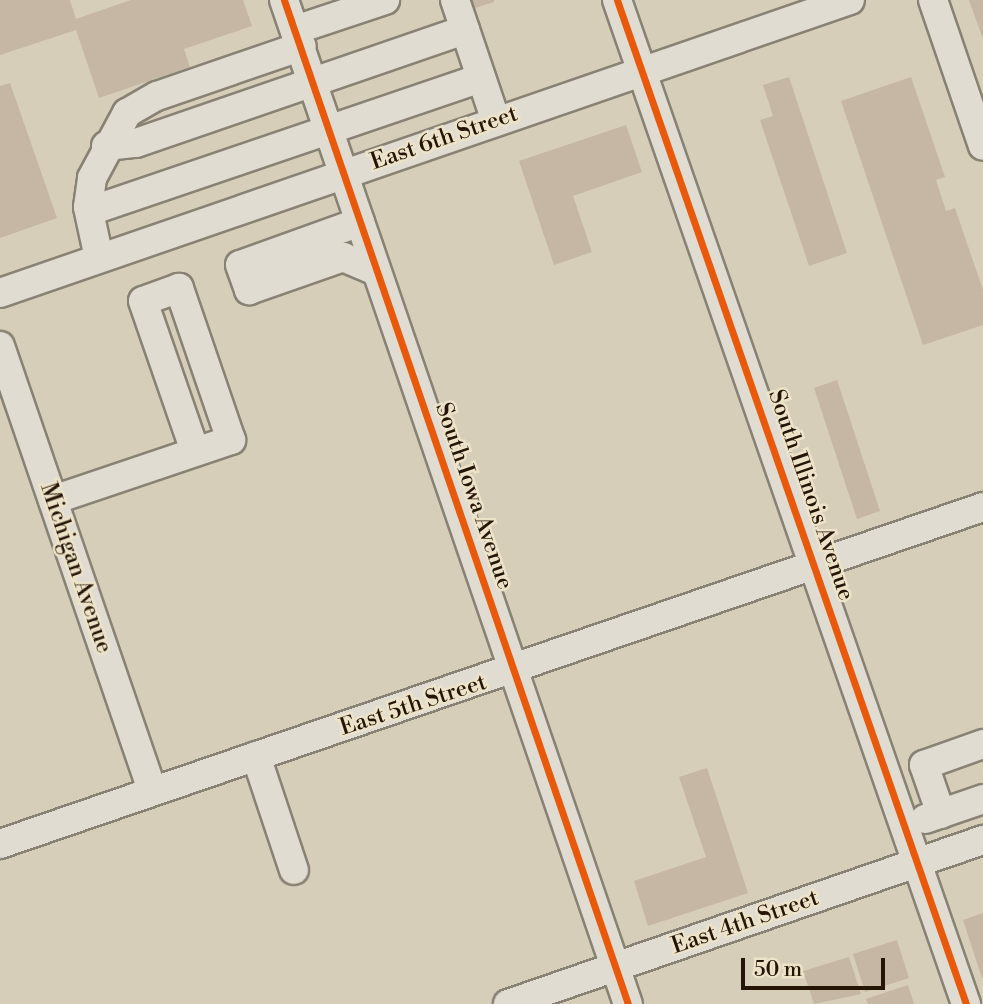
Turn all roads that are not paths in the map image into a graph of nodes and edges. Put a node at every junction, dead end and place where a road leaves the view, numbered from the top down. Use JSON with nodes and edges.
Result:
{"nodes":[{"id":1,"x":284,"y":0,"type":"edge"},
{"id":2,"x":385,"y":0,"type":"edge"},
{"id":3,"x":455,"y":0,"type":"edge"},
{"id":4,"x":617,"y":0,"type":"edge"},
{"id":5,"x":850,"y":0,"type":"edge"},
{"id":6,"x":933,"y":0,"type":"edge"},
{"id":7,"x":778,"y":11,"type":"edge"},
{"id":8,"x":465,"y":30,"type":"junction"},
{"id":9,"x":299,"y":38,"type":"junction"},
{"id":10,"x":642,"y":71,"type":"junction"},
{"id":11,"x":481,"y":78,"type":"junction"},
{"id":12,"x":313,"y":81,"type":"junction"},
{"id":13,"x":978,"y":117,"type":"edge"},
{"id":14,"x":496,"y":121,"type":"junction"},
{"id":15,"x":329,"y":128,"type":"junction"},
{"id":16,"x":106,"y":146,"type":"junction"},
{"id":17,"x":983,"y":146,"type":"edge"},
{"id":18,"x":343,"y":173,"type":"junction"},
{"id":19,"x":90,"y":211,"type":"junction"},
{"id":20,"x":360,"y":222,"type":"junction"},
{"id":21,"x":99,"y":258,"type":"junction"},
{"id":22,"x":376,"y":271,"type":"junction"},
{"id":23,"x":0,"y":293,"type":"edge"},
{"id":24,"x":0,"y":346,"type":"edge"},
{"id":25,"x":195,"y":451,"type":"junction"},
{"id":26,"x":53,"y":500,"type":"junction"},
{"id":27,"x":982,"y":510,"type":"edge"},
{"id":28,"x":816,"y":566,"type":"junction"},
{"id":29,"x":513,"y":671,"type":"junction"},
{"id":30,"x":983,"y":744,"type":"edge"},
{"id":31,"x":256,"y":757,"type":"junction"},
{"id":32,"x":152,"y":791,"type":"junction"},
{"id":33,"x":983,"y":799,"type":"edge"},
{"id":34,"x":941,"y":814,"type":"junction"},
{"id":35,"x":906,"y":826,"type":"junction"},
{"id":36,"x":983,"y":840,"type":"edge"},
{"id":37,"x":0,"y":844,"type":"edge"},
{"id":38,"x":918,"y":863,"type":"junction"},
{"id":39,"x":294,"y":870,"type":"dead end"},
{"id":40,"x":615,"y":966,"type":"junction"},
{"id":41,"x":508,"y":1004,"type":"edge"},
{"id":42,"x":628,"y":1004,"type":"edge"},
{"id":43,"x":966,"y":1004,"type":"edge"}],
"edges":[{"from":1,"to":9,"type":"street","name":"South Iowa Avenue"},
{"from":2,"to":9,"type":"street"},
{"from":3,"to":8,"type":"street"},
{"from":4,"to":10,"type":"street","name":"South Illinois Avenue"},
{"from":5,"to":7,"type":"street","name":"East 6th Street"},
{"from":6,"to":13,"type":"street"},
{"from":7,"to":10,"type":"street","name":"East 6th Street"},
{"from":8,"to":11,"type":"street"},
{"from":8,"to":12,"type":"street"},
{"from":9,"to":12,"type":"street","name":"South Iowa Avenue"},
{"from":9,"to":16,"type":"street"},
{"from":10,"to":14,"type":"street","name":"East 6th Street"},
{"from":10,"to":28,"type":"street","name":"South Illinois Avenue"},
{"from":11,"to":14,"type":"street"},
{"from":11,"to":15,"type":"street"},
{"from":12,"to":15,"type":"street","name":"South Iowa Avenue"},
{"from":12,"to":16,"type":"street"},
{"from":13,"to":17,"type":"street"},
{"from":14,"to":18,"type":"street","name":"East 6th Street"},
{"from":15,"to":18,"type":"street","name":"South Iowa Avenue"},
{"from":15,"to":19,"type":"street"},
{"from":16,"to":19,"type":"street"},
{"from":18,"to":20,"type":"street","name":"South Iowa Avenue"},
{"from":18,"to":21,"type":"street","name":"East 6th Street"},
{"from":19,"to":21,"type":"street"},
{"from":20,"to":22,"type":"street","name":"South Iowa Avenue"},
{"from":20,"to":22,"type":"street"},
{"from":21,"to":23,"type":"street","name":"East 6th Street"},
{"from":22,"to":29,"type":"street","name":"South Iowa Avenue"},
{"from":24,"to":26,"type":"street","name":"Michigan Avenue"},
{"from":25,"to":25,"type":"street"},
{"from":25,"to":26,"type":"street"},
{"from":26,"to":32,"type":"street","name":"Michigan Avenue"},
{"from":27,"to":28,"type":"street","name":"East 5th Street"},
{"from":28,"to":29,"type":"street","name":"East 5th Street"},
{"from":28,"to":35,"type":"street","name":"South Illinois Avenue"},
{"from":29,"to":31,"type":"street","name":"East 5th Street"},
{"from":29,"to":40,"type":"street","name":"South Iowa Avenue"},
{"from":30,"to":34,"type":"street"},
{"from":31,"to":32,"type":"street","name":"East 5th Street"},
{"from":31,"to":39,"type":"street"},
{"from":32,"to":37,"type":"street","name":"East 5th Street"},
{"from":33,"to":34,"type":"street"},
{"from":34,"to":35,"type":"street"},
{"from":35,"to":38,"type":"street","name":"South Illinois Avenue"},
{"from":36,"to":38,"type":"street","name":"East 4th Street"},
{"from":38,"to":40,"type":"street","name":"East 4th Street"},
{"from":38,"to":43,"type":"street","name":"South Illinois Avenue"},
{"from":40,"to":41,"type":"street","name":"East 4th Street"},
{"from":40,"to":42,"type":"street","name":"South Iowa Avenue"}]}
